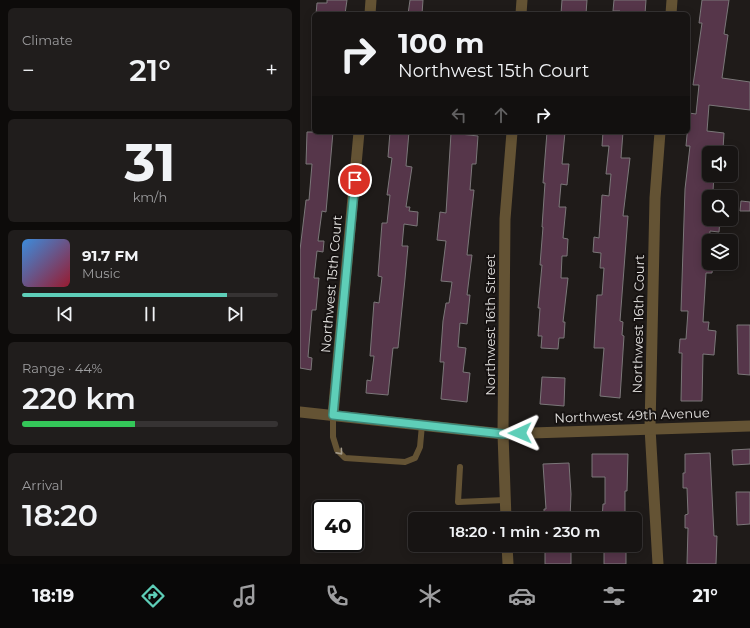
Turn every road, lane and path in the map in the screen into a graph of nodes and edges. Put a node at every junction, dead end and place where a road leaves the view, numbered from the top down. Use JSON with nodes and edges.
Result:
{"nodes":[{"id":1,"x":371,"y":0,"type":"edge"},
{"id":2,"x":522,"y":0,"type":"edge"},
{"id":3,"x":672,"y":0,"type":"edge"},
{"id":4,"x":370,"y":12,"type":"edge"},
{"id":5,"x":521,"y":12,"type":"edge"},
{"id":6,"x":671,"y":12,"type":"edge"},
{"id":7,"x":359,"y":134,"type":"edge"},
{"id":8,"x":512,"y":134,"type":"edge"},
{"id":9,"x":660,"y":134,"type":"edge"},
{"id":10,"x":300,"y":412,"type":"edge"},
{"id":11,"x":333,"y":415,"type":"junction"},
{"id":12,"x":422,"y":425,"type":"junction"},
{"id":13,"x":750,"y":426,"type":"edge"},
{"id":14,"x":650,"y":428,"type":"junction"},
{"id":15,"x":503,"y":434,"type":"junction"},
{"id":16,"x":460,"y":467,"type":"dead end"},
{"id":17,"x":505,"y":500,"type":"junction"},
{"id":18,"x":506,"y":512,"type":"edge"},
{"id":19,"x":507,"y":552,"type":"edge"},
{"id":20,"x":508,"y":564,"type":"edge"},
{"id":21,"x":658,"y":564,"type":"edge"}],
"edges":[{"from":1,"to":4,"type":"street"},
{"from":2,"to":5,"type":"street"},
{"from":3,"to":6,"type":"street"},
{"from":7,"to":11,"type":"street","name":"Northwest 15th Court"},
{"from":8,"to":15,"type":"street","name":"Northwest 16th Street"},
{"from":9,"to":14,"type":"street","name":"Northwest 16th Court"},
{"from":10,"to":11,"type":"street","name":"Northwest 49th Avenue"},
{"from":11,"to":12,"type":"street","name":"Northwest 49th Avenue"},
{"from":11,"to":12,"type":"lane","one_way":true},
{"from":12,"to":15,"type":"street","name":"Northwest 49th Avenue"},
{"from":13,"to":14,"type":"street","name":"Northwest 49th Avenue"},
{"from":14,"to":15,"type":"street","name":"Northwest 49th Avenue"},
{"from":14,"to":21,"type":"street","name":"Northwest 16th Court"},
{"from":15,"to":17,"type":"street","name":"Northwest 16th Street"},
{"from":16,"to":17,"type":"lane"},
{"from":17,"to":18,"type":"street","name":"Northwest 16th Street"},
{"from":19,"to":20,"type":"street"}]}
